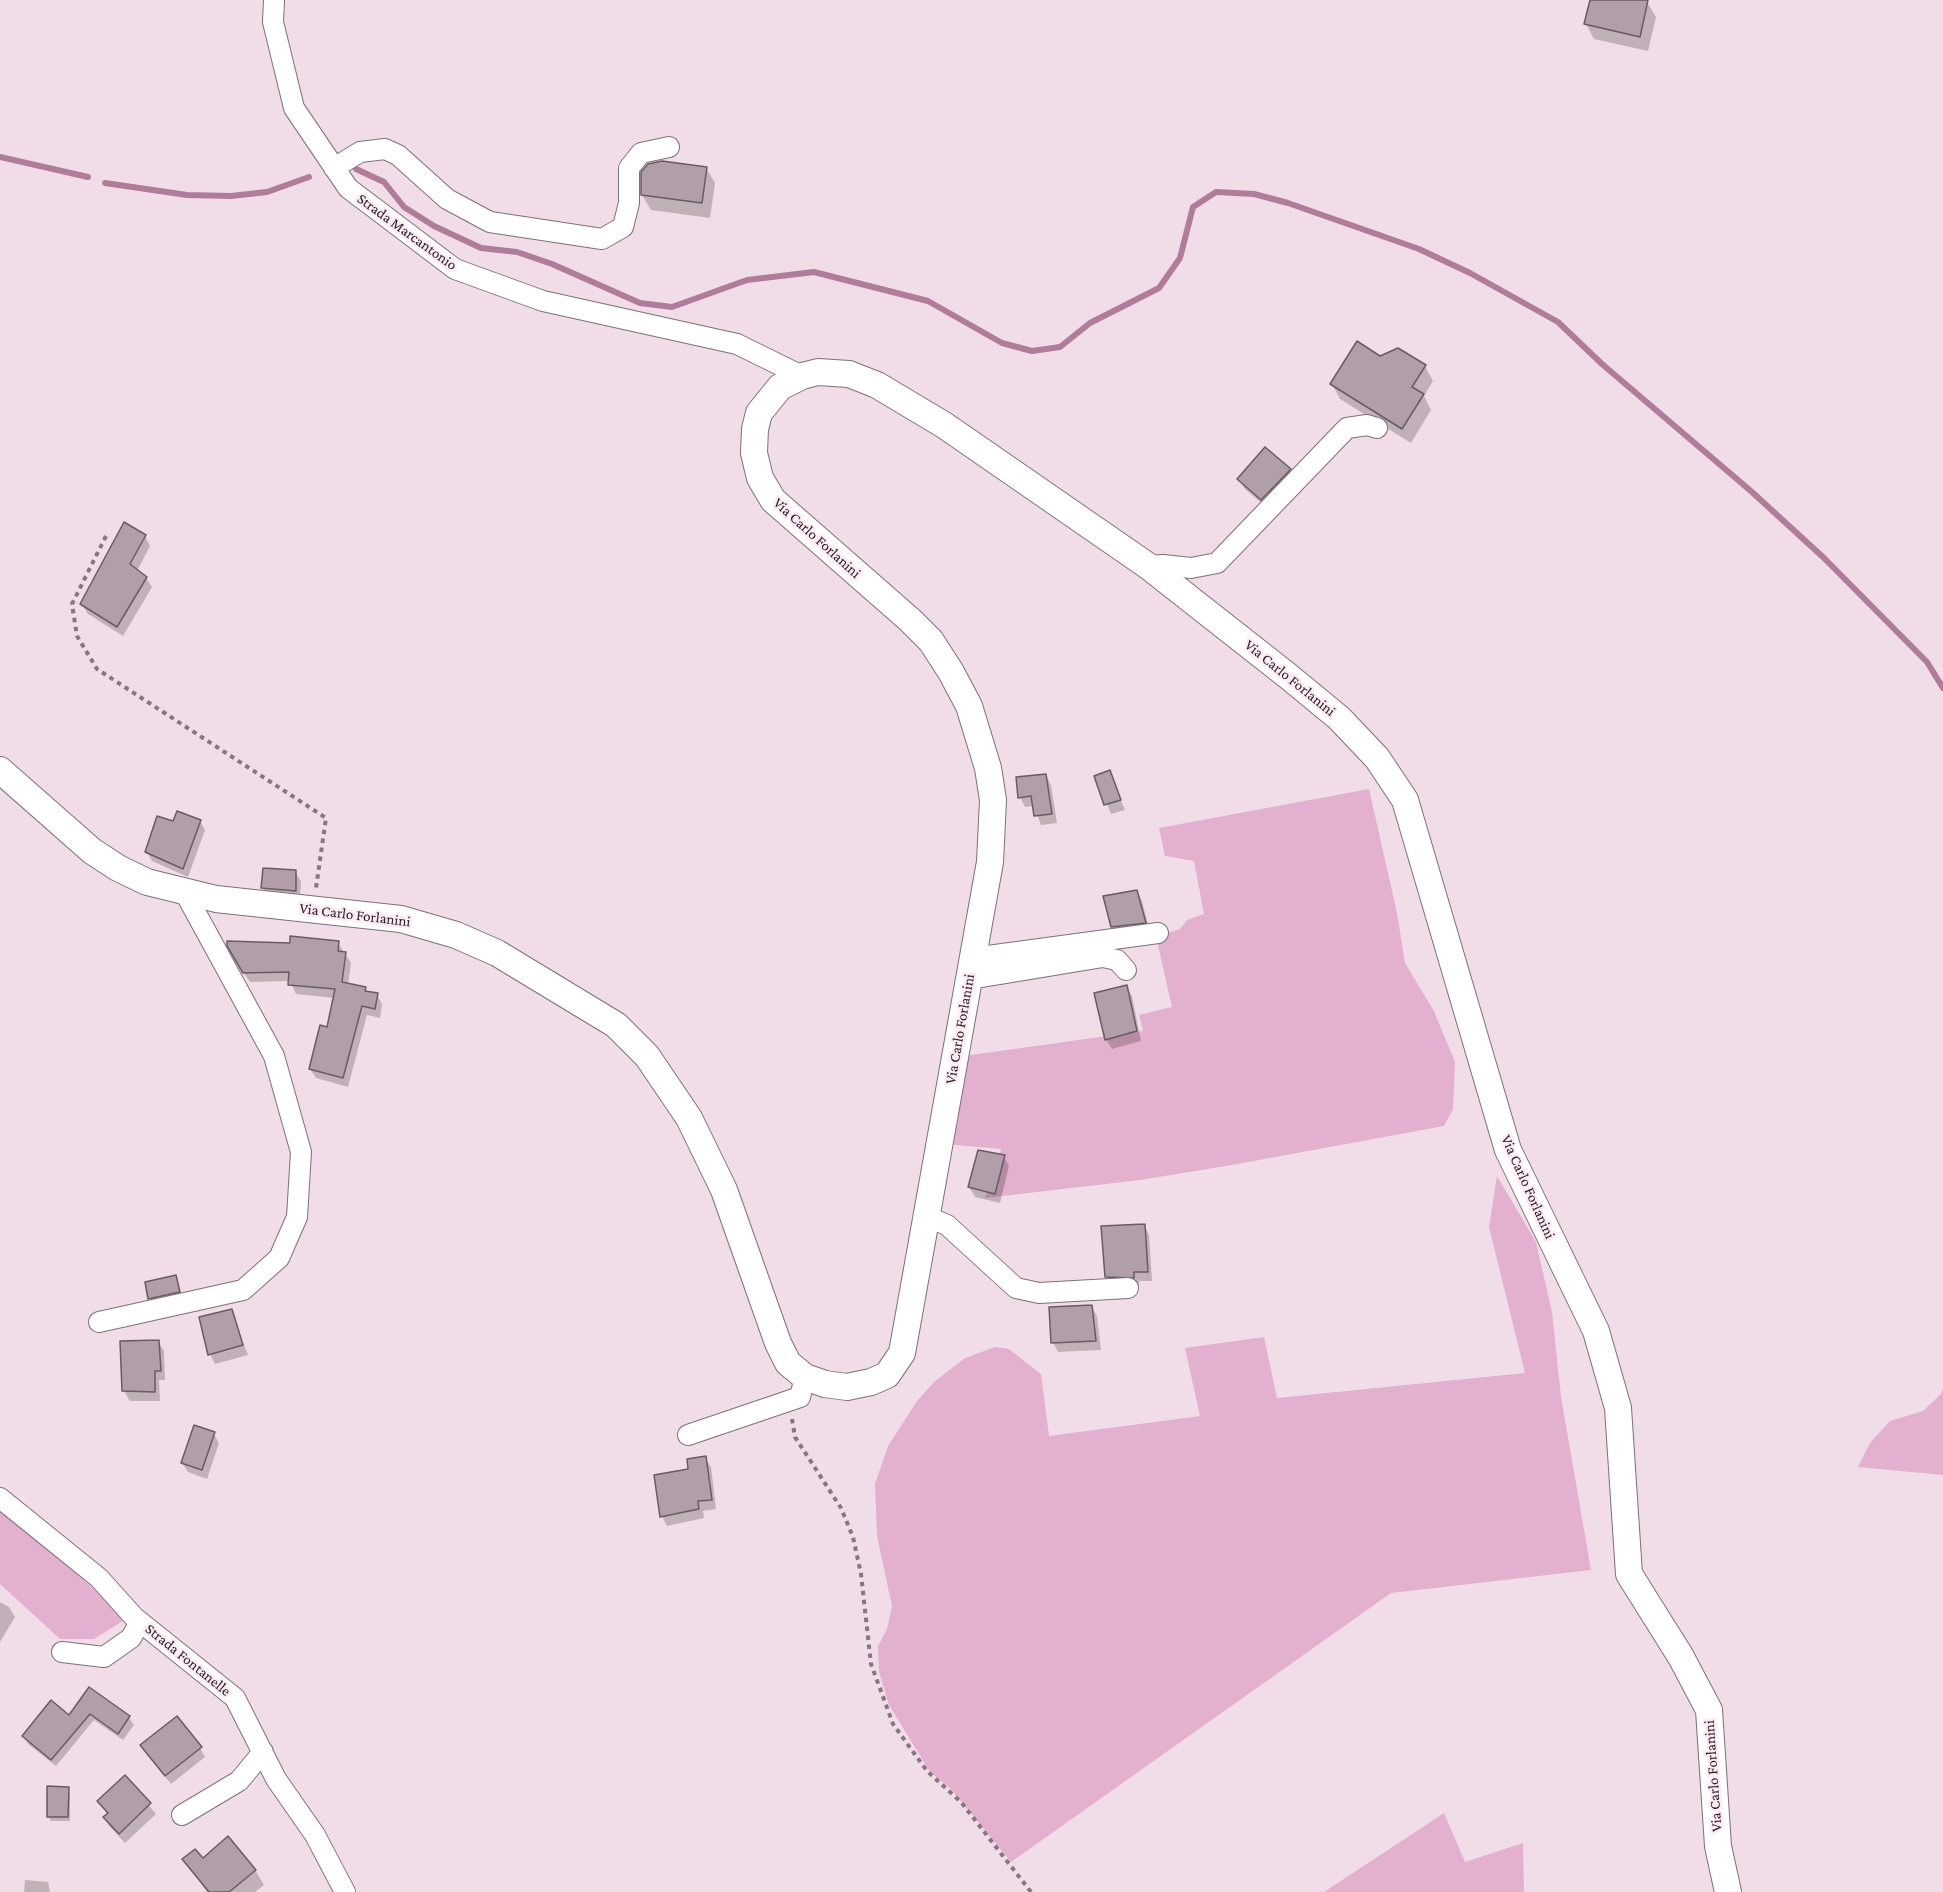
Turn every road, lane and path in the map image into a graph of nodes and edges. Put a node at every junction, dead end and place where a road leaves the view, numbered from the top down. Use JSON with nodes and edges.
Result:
{"nodes":[{"id":1,"x":274,"y":0,"type":"edge"},
{"id":2,"x":669,"y":147,"type":"dead end"},
{"id":3,"x":334,"y":168,"type":"junction"},
{"id":4,"x":802,"y":376,"type":"junction"},
{"id":5,"x":1377,"y":428,"type":"dead end"},
{"id":6,"x":105,"y":536,"type":"dead end"},
{"id":7,"x":1148,"y":566,"type":"junction"},
{"id":8,"x":0,"y":770,"type":"edge"},
{"id":9,"x":185,"y":893,"type":"junction"},
{"id":10,"x":313,"y":909,"type":"junction"},
{"id":11,"x":1158,"y":933,"type":"dead end"},
{"id":12,"x":971,"y":968,"type":"junction"},
{"id":13,"x":1126,"y":970,"type":"dead end"},
{"id":14,"x":926,"y":1216,"type":"junction"},
{"id":15,"x":1128,"y":1288,"type":"dead end"},
{"id":16,"x":99,"y":1322,"type":"dead end"},
{"id":17,"x":805,"y":1377,"type":"junction"},
{"id":18,"x":788,"y":1401,"type":"junction"},
{"id":19,"x":688,"y":1435,"type":"dead end"},
{"id":20,"x":0,"y":1498,"type":"edge"},
{"id":21,"x":140,"y":1622,"type":"junction"},
{"id":22,"x":62,"y":1652,"type":"dead end"},
{"id":23,"x":262,"y":1752,"type":"junction"},
{"id":24,"x":182,"y":1815,"type":"dead end"},
{"id":25,"x":345,"y":1892,"type":"edge"},
{"id":26,"x":1031,"y":1892,"type":"edge"},
{"id":27,"x":1728,"y":1892,"type":"edge"}],
"edges":[{"from":1,"to":3,"type":"street","name":"Strada Marcantonio"},
{"from":2,"to":3,"type":"street"},
{"from":3,"to":4,"type":"street","name":"Strada Marcantonio"},
{"from":4,"to":7,"type":"main road","name":"Via Carlo Forlanini"},
{"from":4,"to":12,"type":"main road","name":"Via Carlo Forlanini"},
{"from":5,"to":7,"type":"street"},
{"from":6,"to":10,"type":"path"},
{"from":7,"to":27,"type":"main road","name":"Via Carlo Forlanini"},
{"from":8,"to":9,"type":"main road","name":"Via Carlo Forlanini"},
{"from":9,"to":10,"type":"main road","name":"Via Carlo Forlanini"},
{"from":9,"to":16,"type":"street"},
{"from":10,"to":17,"type":"main road","name":"Via Carlo Forlanini"},
{"from":11,"to":12,"type":"street"},
{"from":12,"to":13,"type":"street"},
{"from":12,"to":14,"type":"main road","name":"Via Carlo Forlanini"},
{"from":14,"to":15,"type":"street"},
{"from":14,"to":17,"type":"main road","name":"Via Carlo Forlanini"},
{"from":17,"to":18,"type":"street"},
{"from":18,"to":19,"type":"street"},
{"from":18,"to":26,"type":"path"},
{"from":20,"to":21,"type":"street","name":"Strada Fontanelle"},
{"from":21,"to":22,"type":"street"},
{"from":21,"to":23,"type":"street","name":"Strada Fontanelle"},
{"from":23,"to":24,"type":"street"},
{"from":23,"to":25,"type":"street","name":"Strada Fontanelle"}]}
